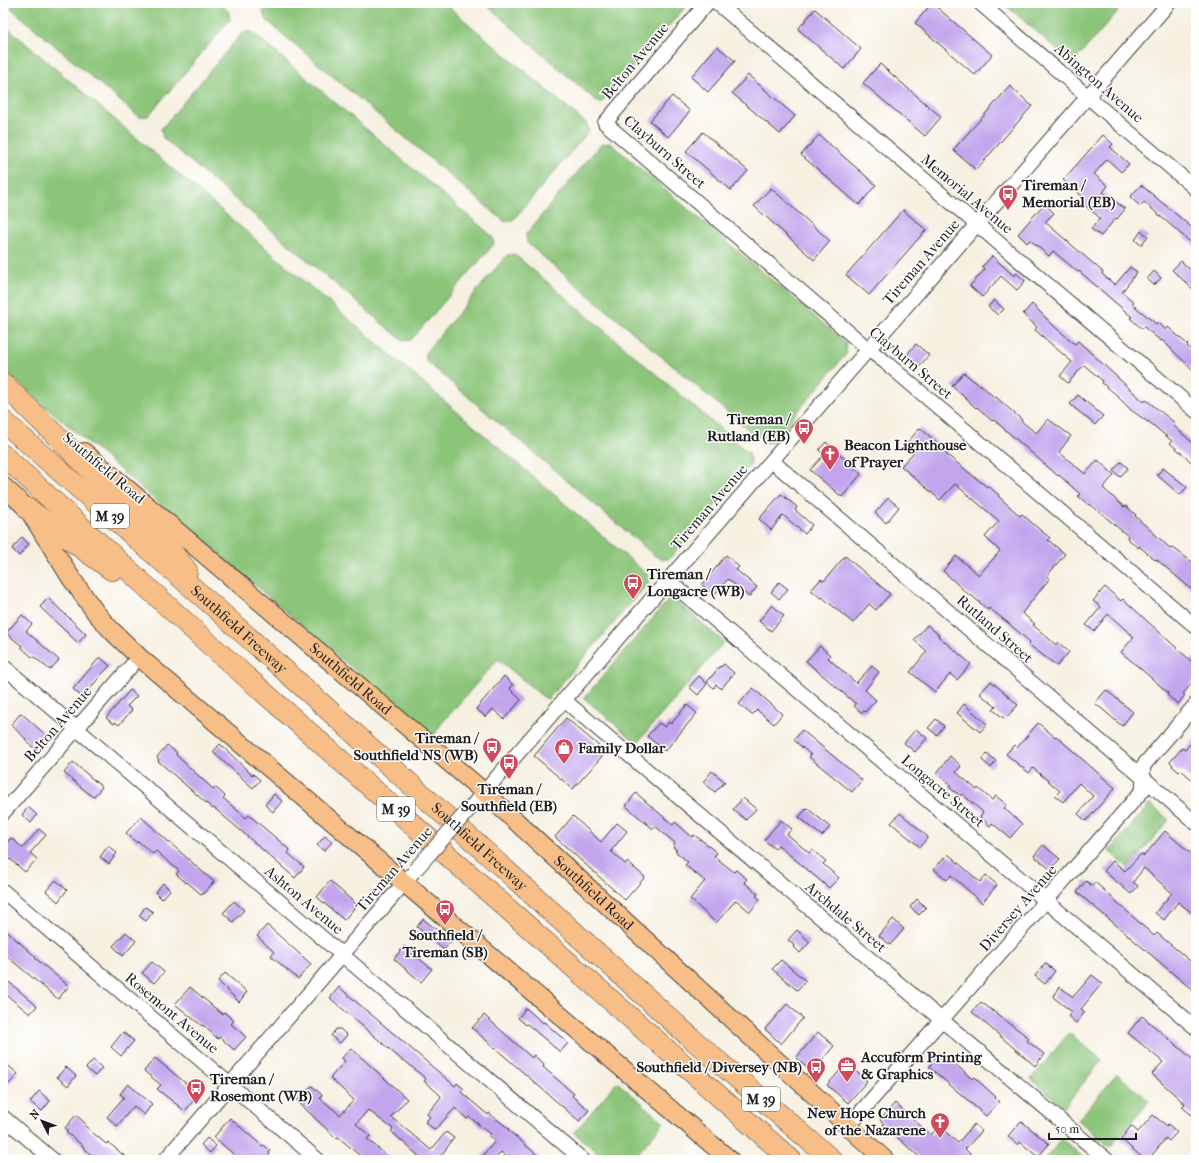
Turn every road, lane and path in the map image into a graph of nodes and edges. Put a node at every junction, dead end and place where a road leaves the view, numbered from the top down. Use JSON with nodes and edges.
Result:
{"nodes":[{"id":1,"x":707,"y":3,"type":"edge"},
{"id":2,"x":717,"y":3,"type":"edge"},
{"id":3,"x":980,"y":3,"type":"edge"},
{"id":4,"x":1170,"y":3,"type":"edge"},
{"id":5,"x":1088,"y":97,"type":"junction"},
{"id":6,"x":605,"y":123,"type":"joint"},
{"id":7,"x":1196,"y":189,"type":"edge"},
{"id":8,"x":976,"y":225,"type":"junction"},
{"id":9,"x":868,"y":349,"type":"junction"},
{"id":10,"x":4,"y":384,"type":"edge"},
{"id":11,"x":1196,"y":411,"type":"edge"},
{"id":12,"x":3,"y":421,"type":"edge"},
{"id":13,"x":3,"y":455,"type":"edge"},
{"id":14,"x":772,"y":461,"type":"junction"},
{"id":15,"x":3,"y":486,"type":"edge"},
{"id":16,"x":28,"y":509,"type":"junction"},
{"id":17,"x":668,"y":580,"type":"junction"},
{"id":18,"x":218,"y":611,"type":"junction"},
{"id":19,"x":1196,"y":627,"type":"edge"},
{"id":20,"x":198,"y":634,"type":"junction"},
{"id":21,"x":139,"y":657,"type":"junction"},
{"id":22,"x":3,"y":666,"type":"edge"},
{"id":23,"x":564,"y":700,"type":"junction"},
{"id":24,"x":1196,"y":704,"type":"edge"},
{"id":25,"x":76,"y":728,"type":"junction"},
{"id":26,"x":1143,"y":778,"type":"junction"},
{"id":27,"x":484,"y":792,"type":"junction"},
{"id":28,"x":3,"y":813,"type":"edge"},
{"id":29,"x":1196,"y":823,"type":"edge"},
{"id":30,"x":410,"y":876,"type":"junction"},
{"id":31,"x":3,"y":891,"type":"edge"},
{"id":32,"x":1046,"y":901,"type":"junction"},
{"id":33,"x":342,"y":955,"type":"junction"},
{"id":34,"x":942,"y":1021,"type":"junction"},
{"id":35,"x":1196,"y":1028,"type":"edge"},
{"id":36,"x":230,"y":1085,"type":"junction"},
{"id":37,"x":3,"y":1117,"type":"edge"},
{"id":38,"x":849,"y":1127,"type":"junction"},
{"id":39,"x":53,"y":1160,"type":"edge"},
{"id":40,"x":165,"y":1160,"type":"edge"},
{"id":41,"x":318,"y":1160,"type":"edge"},
{"id":42,"x":583,"y":1160,"type":"edge"},
{"id":43,"x":730,"y":1160,"type":"edge"},
{"id":44,"x":791,"y":1160,"type":"edge"},
{"id":45,"x":832,"y":1160,"type":"edge"},
{"id":46,"x":885,"y":1160,"type":"edge"},
{"id":47,"x":1107,"y":1160,"type":"edge"}],
"edges":[{"from":1,"to":6,"type":"street","name":"Belton Avenue"},
{"from":2,"to":8,"type":"street","name":"Memorial Avenue"},
{"from":3,"to":5,"type":"street","name":"Abington Avenue"},
{"from":4,"to":5,"type":"street","name":"Tireman Avenue"},
{"from":5,"to":7,"type":"street","name":"Abington Avenue"},
{"from":5,"to":8,"type":"street","name":"Tireman Avenue"},
{"from":6,"to":9,"type":"street","name":"Clayburn Street"},
{"from":8,"to":9,"type":"street","name":"Tireman Avenue"},
{"from":8,"to":11,"type":"street","name":"Memorial Avenue"},
{"from":9,"to":14,"type":"street","name":"Tireman Avenue"},
{"from":9,"to":19,"type":"street","name":"Clayburn Street"},
{"from":10,"to":18,"type":"highway"},
{"from":10,"to":27,"type":"main road","name":"Southfield Road"},
{"from":12,"to":18,"type":"highway","name":"Southfield Freeway","number":"M 39"},
{"from":13,"to":20,"type":"highway","name":"Southfield Freeway","number":"M 39"},
{"from":14,"to":17,"type":"street","name":"Tireman Avenue"},
{"from":14,"to":26,"type":"street","name":"Rutland Street"},
{"from":15,"to":16,"type":"main road"},
{"from":16,"to":20,"type":"highway"},
{"from":16,"to":21,"type":"main road"},
{"from":17,"to":23,"type":"street","name":"Tireman Avenue"},
{"from":17,"to":32,"type":"street","name":"Longacre Street"},
{"from":18,"to":45,"type":"highway","name":"Southfield Freeway","number":"M 39"},
{"from":20,"to":44,"type":"highway","name":"Southfield Freeway","number":"M 39"},
{"from":21,"to":25,"type":"street","name":"Belton Avenue"},
{"from":21,"to":30,"type":"main road"},
{"from":22,"to":25,"type":"street","name":"Ashton Avenue"},
{"from":23,"to":27,"type":"street","name":"Tireman Avenue"},
{"from":23,"to":34,"type":"street","name":"Archdale Street"},
{"from":24,"to":26,"type":"street","name":"Diversey Avenue"},
{"from":25,"to":28,"type":"street","name":"Belton Avenue"},
{"from":25,"to":33,"type":"street","name":"Ashton Avenue"},
{"from":26,"to":29,"type":"street","name":"Rutland Street"},
{"from":26,"to":32,"type":"street","name":"Diversey Avenue"},
{"from":27,"to":30,"type":"street","name":"Tireman Avenue","bridge":true},
{"from":27,"to":38,"type":"main road","name":"Southfield Road"},
{"from":30,"to":33,"type":"street","name":"Tireman Avenue"},
{"from":30,"to":43,"type":"main road"},
{"from":31,"to":36,"type":"street","name":"Rosemont Avenue"},
{"from":32,"to":34,"type":"street","name":"Diversey Avenue"},
{"from":32,"to":35,"type":"street","name":"Longacre Street"},
{"from":33,"to":36,"type":"street","name":"Tireman Avenue"},
{"from":33,"to":42,"type":"street","name":"Ashton Avenue"},
{"from":34,"to":38,"type":"street","name":"Diversey Avenue"},
{"from":34,"to":47,"type":"street","name":"Archdale Street"},
{"from":36,"to":40,"type":"street","name":"Tireman Avenue"},
{"from":36,"to":41,"type":"street","name":"Rosemont Avenue"},
{"from":37,"to":39,"type":"street"},
{"from":38,"to":46,"type":"main road","name":"Southfield Road"}]}
